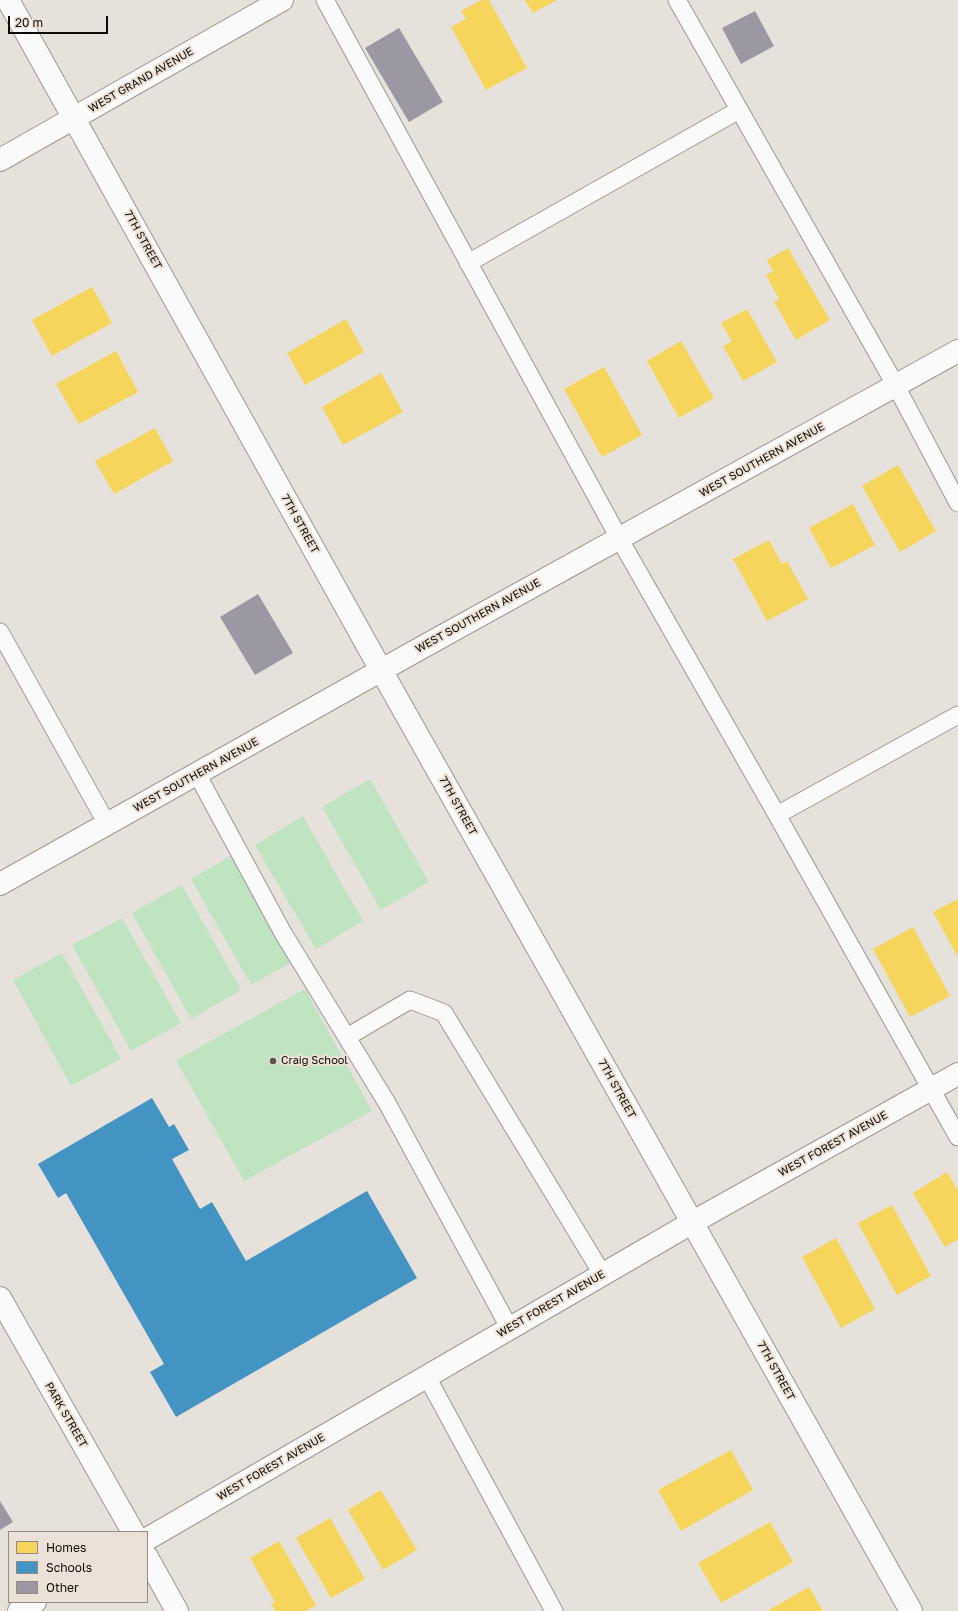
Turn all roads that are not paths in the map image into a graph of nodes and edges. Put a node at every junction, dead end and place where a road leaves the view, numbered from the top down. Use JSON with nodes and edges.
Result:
{"nodes":[{"id":1,"x":8,"y":0,"type":"edge"},
{"id":2,"x":282,"y":0,"type":"edge"},
{"id":3,"x":325,"y":0,"type":"edge"},
{"id":4,"x":677,"y":0,"type":"edge"},
{"id":5,"x":739,"y":110,"type":"junction"},
{"id":6,"x":75,"y":118,"type":"junction"},
{"id":7,"x":0,"y":160,"type":"edge"},
{"id":8,"x":468,"y":264,"type":"junction"},
{"id":9,"x":958,"y":351,"type":"edge"},
{"id":10,"x":896,"y":386,"type":"junction"},
{"id":11,"x":958,"y":503,"type":"edge"},
{"id":12,"x":618,"y":538,"type":"junction"},
{"id":13,"x":0,"y":632,"type":"edge"},
{"id":14,"x":381,"y":670,"type":"junction"},
{"id":15,"x":958,"y":715,"type":"edge"},
{"id":16,"x":197,"y":774,"type":"junction"},
{"id":17,"x":777,"y":815,"type":"junction"},
{"id":18,"x":107,"y":824,"type":"junction"},
{"id":19,"x":0,"y":884,"type":"edge"},
{"id":20,"x":347,"y":1037,"type":"junction"},
{"id":21,"x":958,"y":1074,"type":"edge"},
{"id":22,"x":931,"y":1090,"type":"junction"},
{"id":23,"x":958,"y":1137,"type":"edge"},
{"id":24,"x":693,"y":1222,"type":"junction"},
{"id":25,"x":603,"y":1275,"type":"junction"},
{"id":26,"x":0,"y":1298,"type":"edge"},
{"id":27,"x":510,"y":1329,"type":"junction"},
{"id":28,"x":427,"y":1377,"type":"junction"},
{"id":29,"x":132,"y":1531,"type":"edge"},
{"id":30,"x":148,"y":1538,"type":"edge"},
{"id":31,"x":148,"y":1559,"type":"edge"},
{"id":32,"x":33,"y":1603,"type":"edge"},
{"id":33,"x":19,"y":1611,"type":"edge"},
{"id":34,"x":177,"y":1611,"type":"edge"},
{"id":35,"x":554,"y":1611,"type":"edge"},
{"id":36,"x":911,"y":1611,"type":"edge"}],
"edges":[{"from":1,"to":6,"type":"street","name":"7TH STREET"},
{"from":2,"to":6,"type":"street","name":"WEST GRAND AVENUE"},
{"from":3,"to":8,"type":"lane"},
{"from":4,"to":5,"type":"lane"},
{"from":5,"to":8,"type":"lane"},
{"from":5,"to":10,"type":"lane"},
{"from":6,"to":7,"type":"street","name":"WEST GRAND AVENUE"},
{"from":6,"to":14,"type":"street","name":"7TH STREET"},
{"from":8,"to":12,"type":"lane"},
{"from":9,"to":10,"type":"street","name":"WEST SOUTHERN AVENUE"},
{"from":10,"to":11,"type":"lane"},
{"from":10,"to":12,"type":"street","name":"WEST SOUTHERN AVENUE"},
{"from":12,"to":14,"type":"street","name":"WEST SOUTHERN AVENUE"},
{"from":12,"to":17,"type":"lane"},
{"from":13,"to":18,"type":"lane"},
{"from":14,"to":16,"type":"street","name":"WEST SOUTHERN AVENUE"},
{"from":14,"to":24,"type":"street","name":"7TH STREET"},
{"from":15,"to":17,"type":"lane"},
{"from":16,"to":18,"type":"street","name":"WEST SOUTHERN AVENUE"},
{"from":16,"to":20,"type":"lane"},
{"from":17,"to":22,"type":"lane"},
{"from":18,"to":19,"type":"street","name":"WEST SOUTHERN AVENUE"},
{"from":20,"to":25,"type":"lane"},
{"from":20,"to":27,"type":"lane"},
{"from":21,"to":22,"type":"street","name":"WEST FOREST AVENUE"},
{"from":22,"to":23,"type":"lane"},
{"from":22,"to":24,"type":"street","name":"WEST FOREST AVENUE"},
{"from":24,"to":25,"type":"street","name":"WEST FOREST AVENUE"},
{"from":24,"to":36,"type":"street","name":"7TH STREET"},
{"from":25,"to":27,"type":"street","name":"WEST FOREST AVENUE"},
{"from":26,"to":29,"type":"street","name":"PARK STREET"},
{"from":27,"to":28,"type":"street","name":"WEST FOREST AVENUE"},
{"from":28,"to":30,"type":"street","name":"WEST FOREST AVENUE"},
{"from":28,"to":35,"type":"lane"},
{"from":31,"to":34,"type":"street"},
{"from":32,"to":33,"type":"street"}]}
